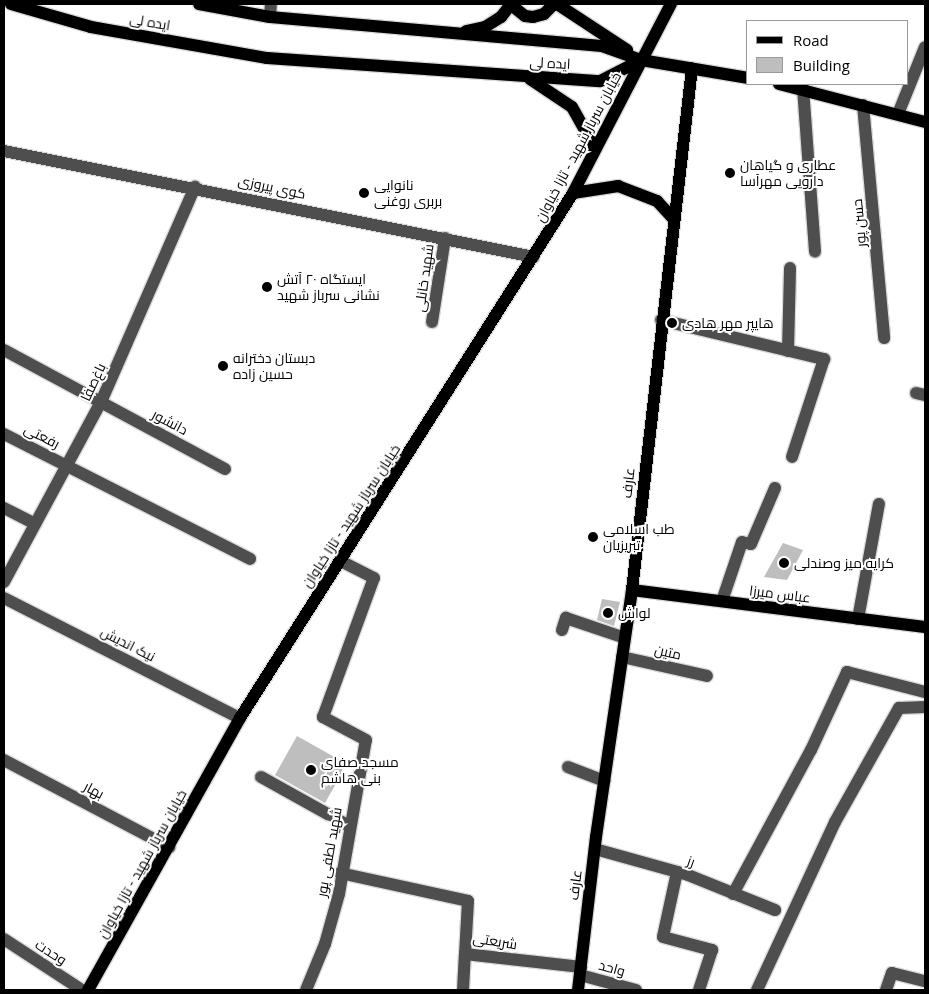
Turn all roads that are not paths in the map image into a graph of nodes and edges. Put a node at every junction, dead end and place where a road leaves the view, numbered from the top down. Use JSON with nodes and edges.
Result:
{"nodes":[{"id":1,"x":11,"y":4,"type":"edge"},
{"id":2,"x":203,"y":4,"type":"edge"},
{"id":3,"x":271,"y":4,"type":"edge"},
{"id":4,"x":510,"y":4,"type":"edge"},
{"id":5,"x":555,"y":4,"type":"edge"},
{"id":6,"x":671,"y":4,"type":"edge"},
{"id":7,"x":270,"y":17,"type":"junction"},
{"id":8,"x":453,"y":34,"type":"junction"},
{"id":9,"x":925,"y":47,"type":"edge"},
{"id":10,"x":642,"y":60,"type":"junction"},
{"id":11,"x":692,"y":68,"type":"junction"},
{"id":12,"x":528,"y":77,"type":"junction"},
{"id":13,"x":746,"y":78,"type":"edge"},
{"id":14,"x":785,"y":85,"type":"edge"},
{"id":15,"x":802,"y":88,"type":"junction"},
{"id":16,"x":863,"y":105,"type":"junction"},
{"id":17,"x":898,"y":114,"type":"junction"},
{"id":18,"x":925,"y":122,"type":"edge"},
{"id":19,"x":595,"y":148,"type":"junction"},
{"id":20,"x":4,"y":151,"type":"edge"},
{"id":21,"x":195,"y":187,"type":"junction"},
{"id":22,"x":573,"y":193,"type":"junction"},
{"id":23,"x":674,"y":218,"type":"junction"},
{"id":24,"x":445,"y":238,"type":"junction"},
{"id":25,"x":815,"y":252,"type":"dead end"},
{"id":26,"x":534,"y":257,"type":"junction"},
{"id":27,"x":790,"y":268,"type":"dead end"},
{"id":28,"x":661,"y":320,"type":"junction"},
{"id":29,"x":432,"y":322,"type":"dead end"},
{"id":30,"x":884,"y":338,"type":"dead end"},
{"id":31,"x":4,"y":350,"type":"edge"},
{"id":32,"x":788,"y":351,"type":"junction"},
{"id":33,"x":101,"y":402,"type":"junction"},
{"id":34,"x":4,"y":434,"type":"edge"},
{"id":35,"x":792,"y":457,"type":"dead end"},
{"id":36,"x":66,"y":466,"type":"junction"},
{"id":37,"x":225,"y":469,"type":"dead end"},
{"id":38,"x":775,"y":488,"type":"dead end"},
{"id":39,"x":879,"y":504,"type":"dead end"},
{"id":40,"x":4,"y":508,"type":"edge"},
{"id":41,"x":35,"y":524,"type":"junction"},
{"id":42,"x":250,"y":559,"type":"dead end"},
{"id":43,"x":340,"y":562,"type":"junction"},
{"id":44,"x":4,"y":582,"type":"edge"},
{"id":45,"x":632,"y":590,"type":"junction"},
{"id":46,"x":4,"y":598,"type":"edge"},
{"id":47,"x":722,"y":601,"type":"junction"},
{"id":48,"x":858,"y":619,"type":"junction"},
{"id":49,"x":925,"y":627,"type":"edge"},
{"id":50,"x":562,"y":630,"type":"dead end"},
{"id":51,"x":625,"y":638,"type":"junction"},
{"id":52,"x":622,"y":657,"type":"junction"},
{"id":53,"x":707,"y":676,"type":"dead end"},
{"id":54,"x":925,"y":692,"type":"edge"},
{"id":55,"x":925,"y":707,"type":"edge"},
{"id":56,"x":240,"y":718,"type":"junction"},
{"id":57,"x":4,"y":760,"type":"edge"},
{"id":58,"x":568,"y":768,"type":"dead end"},
{"id":59,"x":261,"y":777,"type":"dead end"},
{"id":60,"x":604,"y":781,"type":"junction"},
{"id":61,"x":349,"y":826,"type":"junction"},
{"id":62,"x":169,"y":847,"type":"junction"},
{"id":63,"x":595,"y":849,"type":"junction"},
{"id":64,"x":677,"y":872,"type":"junction"},
{"id":65,"x":340,"y":873,"type":"junction"},
{"id":66,"x":733,"y":894,"type":"junction"},
{"id":67,"x":775,"y":910,"type":"dead end"},
{"id":68,"x":4,"y":939,"type":"edge"},
{"id":69,"x":465,"y":954,"type":"junction"},
{"id":70,"x":580,"y":971,"type":"junction"},
{"id":71,"x":925,"y":981,"type":"edge"},
{"id":72,"x":82,"y":990,"type":"edge"},
{"id":73,"x":88,"y":990,"type":"edge"},
{"id":74,"x":306,"y":990,"type":"edge"},
{"id":75,"x":463,"y":990,"type":"edge"},
{"id":76,"x":578,"y":990,"type":"edge"},
{"id":77,"x":636,"y":990,"type":"edge"},
{"id":78,"x":699,"y":990,"type":"edge"},
{"id":79,"x":757,"y":990,"type":"edge"},
{"id":80,"x":886,"y":990,"type":"edge"}],
"edges":[{"from":1,"to":12,"type":"main road","name":"ایده لى"},
{"from":2,"to":7,"type":"main road","name":"ایده لى"},
{"from":3,"to":7,"type":"street"},
{"from":4,"to":5,"type":"main road"},
{"from":4,"to":8,"type":"main road"},
{"from":5,"to":10,"type":"main road"},
{"from":6,"to":10,"type":"main road","name":"خیابان سرباز شهید - تازا خیاوان"},
{"from":7,"to":8,"type":"main road","name":"ایده لى"},
{"from":8,"to":10,"type":"main road","name":"ایده لى"},
{"from":9,"to":17,"type":"street"},
{"from":10,"to":11,"type":"main road"},
{"from":10,"to":12,"type":"main road","name":"ایده لى"},
{"from":10,"to":19,"type":"main road","name":"خیابان سرباز شهید - تازا خیاوان"},
{"from":11,"to":13,"type":"main road"},
{"from":11,"to":23,"type":"main road","name":"عارف"},
{"from":12,"to":19,"type":"main road"},
{"from":14,"to":15,"type":"main road"},
{"from":15,"to":16,"type":"main road"},
{"from":15,"to":25,"type":"street"},
{"from":16,"to":17,"type":"main road"},
{"from":16,"to":30,"type":"street","name":"حسن پور"},
{"from":17,"to":18,"type":"main road"},
{"from":19,"to":22,"type":"main road","name":"خیابان سرباز شهید - تازا خیاوان"},
{"from":20,"to":21,"type":"street","name":"کوی پیروزی"},
{"from":21,"to":24,"type":"street","name":"کوی پیروزی"},
{"from":21,"to":33,"type":"street","name":"باغ‌صفا"},
{"from":22,"to":23,"type":"main road"},
{"from":22,"to":26,"type":"main road","name":"خیابان سرباز شهید - تازا خیاوان"},
{"from":23,"to":28,"type":"main road","name":"عارف"},
{"from":24,"to":26,"type":"street","name":"کوی پیروزی"},
{"from":24,"to":29,"type":"street","name":"شهید خانلی"},
{"from":26,"to":43,"type":"main road","name":"خیابان سرباز شهید - تازا خیاوان"},
{"from":27,"to":32,"type":"street"},
{"from":28,"to":32,"type":"street"},
{"from":28,"to":45,"type":"main road","name":"عارف"},
{"from":31,"to":33,"type":"street","name":"دانشور"},
{"from":32,"to":35,"type":"street"},
{"from":33,"to":36,"type":"street","name":"باغ‌صفا"},
{"from":33,"to":37,"type":"street","name":"دانشور"},
{"from":34,"to":36,"type":"street","name":"رفعتی"},
{"from":36,"to":41,"type":"street","name":"باغ‌صفا"},
{"from":36,"to":42,"type":"street","name":"رفعتی"},
{"from":38,"to":47,"type":"street"},
{"from":39,"to":48,"type":"street"},
{"from":40,"to":41,"type":"street"},
{"from":41,"to":44,"type":"street","name":"باغ‌صفا"},
{"from":43,"to":56,"type":"main road","name":"خیابان سرباز شهید - تازا خیاوان"},
{"from":43,"to":61,"type":"street","name":"شهید لطفی پور"},
{"from":45,"to":47,"type":"main road","name":"عباس میرزا"},
{"from":45,"to":51,"type":"main road","name":"عارف"},
{"from":46,"to":56,"type":"street","name":"نیک اندیش"},
{"from":47,"to":48,"type":"main road","name":"عباس میرزا"},
{"from":48,"to":49,"type":"main road","name":"عباس میرزا"},
{"from":50,"to":51,"type":"street"},
{"from":51,"to":52,"type":"main road","name":"عارف"},
{"from":52,"to":53,"type":"street","name":"متین"},
{"from":52,"to":60,"type":"main road","name":"عارف"},
{"from":54,"to":66,"type":"street"},
{"from":55,"to":79,"type":"street"},
{"from":56,"to":62,"type":"main road","name":"خیابان سرباز شهید - تازا خیاوان"},
{"from":57,"to":62,"type":"street","name":"بهار"},
{"from":58,"to":60,"type":"street"},
{"from":59,"to":61,"type":"street"},
{"from":60,"to":63,"type":"main road","name":"عارف"},
{"from":61,"to":65,"type":"street","name":"شهید لطفی پور"},
{"from":62,"to":73,"type":"main road","name":"خیابان سرباز شهید - تازا خیاوان"},
{"from":63,"to":64,"type":"street","name":"رز"},
{"from":63,"to":70,"type":"main road","name":"عارف"},
{"from":64,"to":66,"type":"street","name":"رز"},
{"from":64,"to":78,"type":"street"},
{"from":65,"to":69,"type":"street","name":"شریعتی"},
{"from":65,"to":74,"type":"street","name":"شهید لطفی پور"},
{"from":66,"to":67,"type":"street","name":"رز"},
{"from":68,"to":72,"type":"street","name":"وحدت"},
{"from":69,"to":70,"type":"street","name":"شریعتی"},
{"from":69,"to":75,"type":"street"},
{"from":70,"to":76,"type":"main road","name":"عارف"},
{"from":70,"to":77,"type":"street","name":"واحد"},
{"from":71,"to":80,"type":"street"}]}
